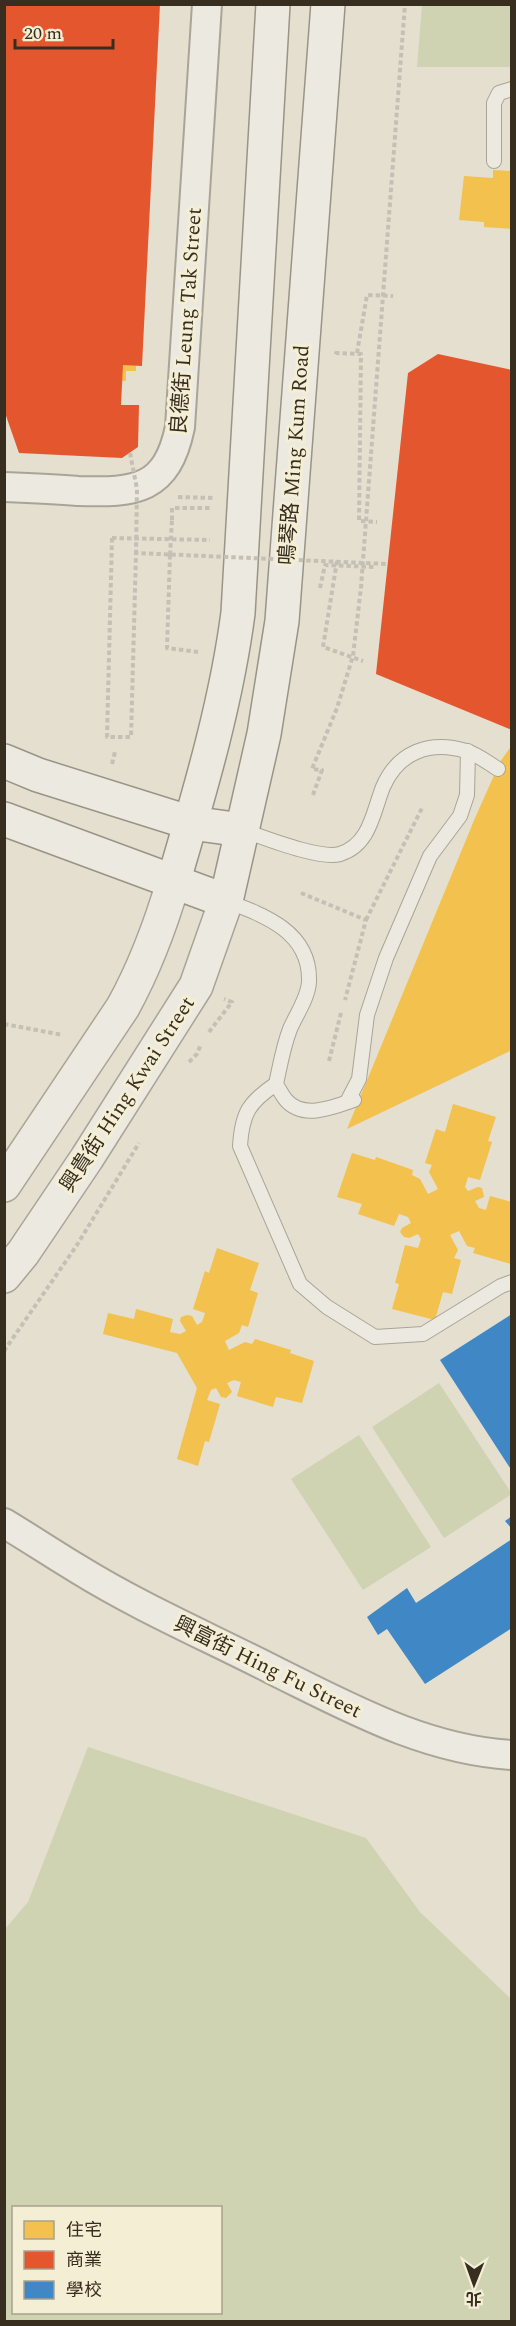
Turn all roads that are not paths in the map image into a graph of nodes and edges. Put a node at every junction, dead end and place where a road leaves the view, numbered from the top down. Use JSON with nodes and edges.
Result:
{"nodes":[{"id":1,"x":207,"y":4,"type":"edge"},
{"id":2,"x":273,"y":4,"type":"edge"},
{"id":3,"x":328,"y":4,"type":"edge"},
{"id":4,"x":512,"y":89,"type":"edge"},
{"id":5,"x":494,"y":161,"type":"dead end"},
{"id":6,"x":4,"y":487,"type":"edge"},
{"id":7,"x":468,"y":752,"type":"junction"},
{"id":8,"x":4,"y":761,"type":"edge"},
{"id":9,"x":498,"y":769,"type":"dead end"},
{"id":10,"x":4,"y":819,"type":"edge"},
{"id":11,"x":190,"y":823,"type":"junction"},
{"id":12,"x":243,"y":830,"type":"junction"},
{"id":13,"x":173,"y":883,"type":"junction"},
{"id":14,"x":226,"y":901,"type":"junction"},
{"id":15,"x":276,"y":1084,"type":"junction"},
{"id":16,"x":4,"y":1185,"type":"edge"},
{"id":17,"x":4,"y":1275,"type":"edge"},
{"id":18,"x":512,"y":1282,"type":"edge"},
{"id":19,"x":4,"y":1505,"type":"edge"},
{"id":20,"x":4,"y":1523,"type":"edge"},
{"id":21,"x":38,"y":1543,"type":"junction"},
{"id":22,"x":512,"y":1755,"type":"edge"}],
"edges":[{"from":1,"to":6,"type":"street","name":"良德街 Leung Tak Street"},
{"from":2,"to":11,"type":"main road"},
{"from":3,"to":12,"type":"main road","name":"鳴琴路 Ming Kum Road"},
{"from":4,"to":5,"type":"lane"},
{"from":7,"to":9,"type":"lane"},
{"from":7,"to":12,"type":"lane"},
{"from":7,"to":15,"type":"lane"},
{"from":8,"to":11,"type":"main road"},
{"from":10,"to":13,"type":"main road"},
{"from":11,"to":12,"type":"main road"},
{"from":11,"to":13,"type":"main road"},
{"from":12,"to":14,"type":"main road","name":"鳴琴路 Ming Kum Road"},
{"from":13,"to":14,"type":"main road"},
{"from":13,"to":16,"type":"main road"},
{"from":14,"to":15,"type":"lane"},
{"from":14,"to":17,"type":"main road","name":"興貴街 Hing Kwai Street"},
{"from":15,"to":18,"type":"lane"},
{"from":19,"to":21,"type":"street","name":"興富街 Hing Fu Street"},
{"from":20,"to":21,"type":"street","name":"興富街 Hing Fu Street"},
{"from":21,"to":22,"type":"street","name":"興富街 Hing Fu Street"}]}
